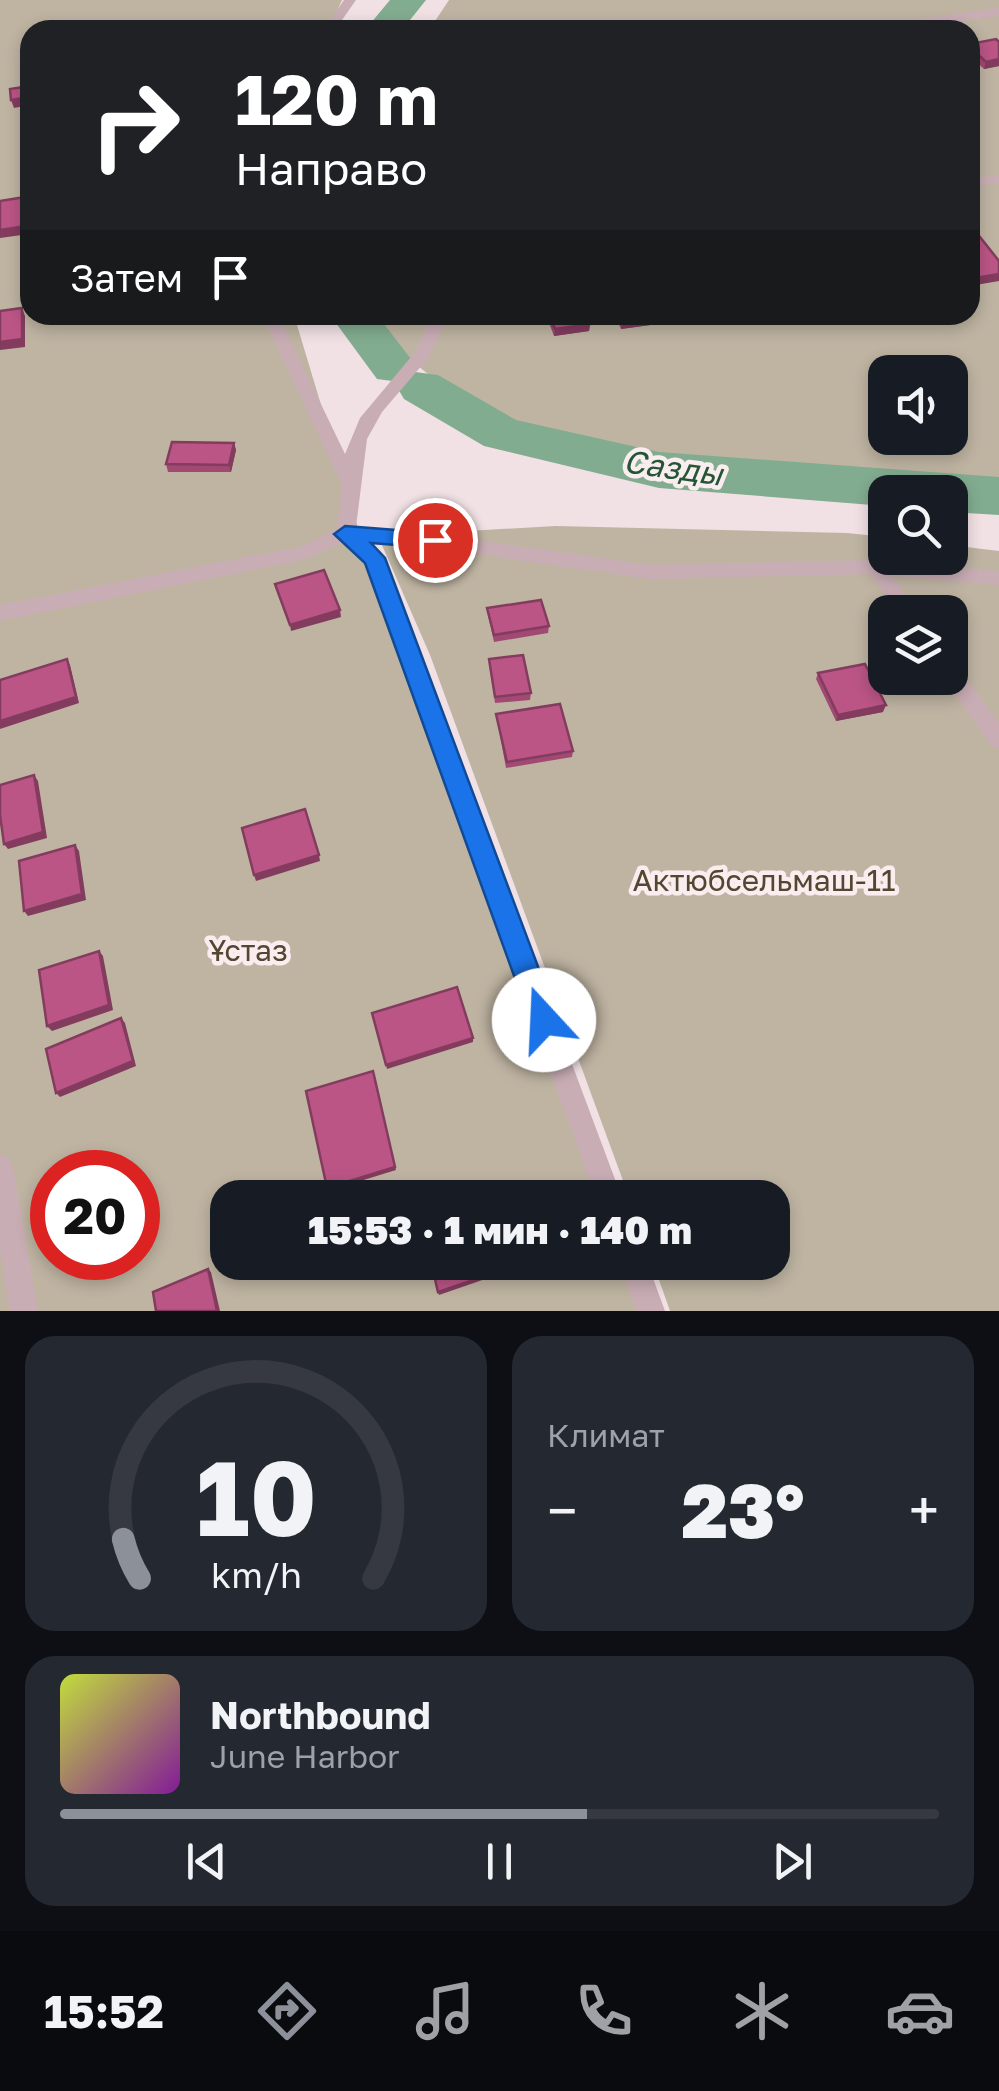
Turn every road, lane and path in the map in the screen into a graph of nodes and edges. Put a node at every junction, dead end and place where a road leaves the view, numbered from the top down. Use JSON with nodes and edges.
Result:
{"nodes":[{"id":1,"x":999,"y":12,"type":"edge"},
{"id":2,"x":942,"y":20,"type":"edge"},
{"id":3,"x":275,"y":325,"type":"edge"},
{"id":4,"x":436,"y":325,"type":"edge"},
{"id":5,"x":354,"y":491,"type":"junction"},
{"id":6,"x":345,"y":534,"type":"junction"},
{"id":7,"x":868,"y":567,"type":"edge"},
{"id":8,"x":965,"y":575,"type":"edge"},
{"id":9,"x":999,"y":578,"type":"edge"},
{"id":10,"x":0,"y":613,"type":"edge"},
{"id":11,"x":967,"y":695,"type":"edge"},
{"id":12,"x":999,"y":740,"type":"edge"},
{"id":13,"x":0,"y":1167,"type":"edge"},
{"id":14,"x":602,"y":1180,"type":"edge"},
{"id":15,"x":640,"y":1280,"type":"edge"},
{"id":16,"x":24,"y":1311,"type":"edge"},
{"id":17,"x":651,"y":1311,"type":"edge"}],
"edges":[{"from":1,"to":2,"type":"lane"},
{"from":3,"to":5,"type":"lane"},
{"from":4,"to":5,"type":"lane"},
{"from":5,"to":6,"type":"lane"},
{"from":6,"to":7,"type":"lane"},
{"from":6,"to":10,"type":"lane"},
{"from":6,"to":14,"type":"lane"},
{"from":8,"to":9,"type":"lane"},
{"from":11,"to":12,"type":"lane"},
{"from":13,"to":16,"type":"lane"},
{"from":15,"to":17,"type":"lane"}]}
